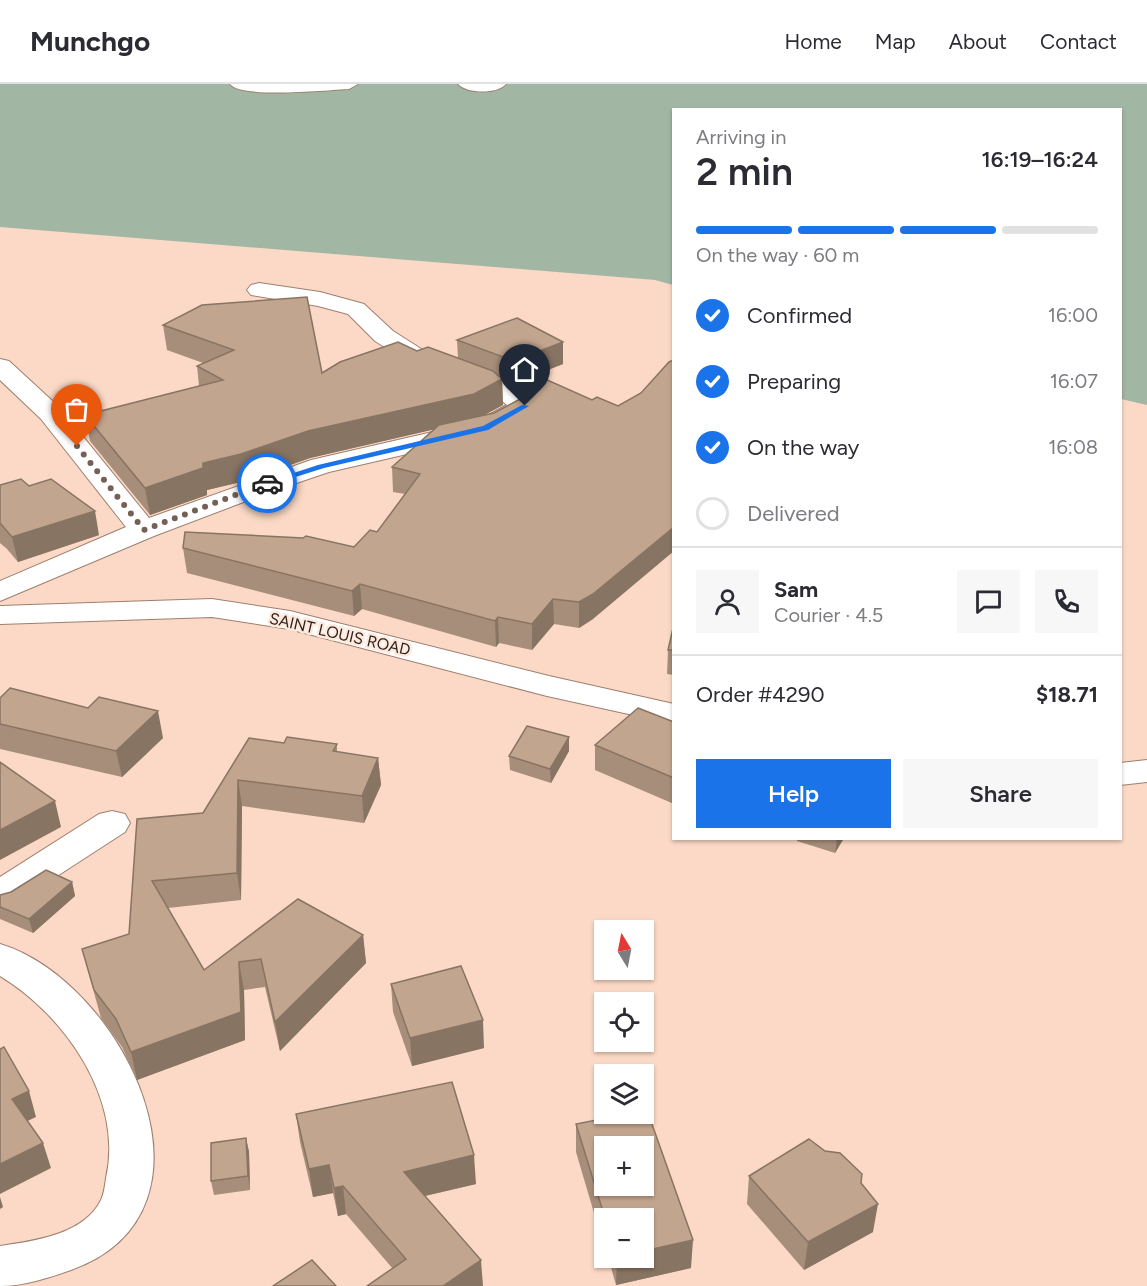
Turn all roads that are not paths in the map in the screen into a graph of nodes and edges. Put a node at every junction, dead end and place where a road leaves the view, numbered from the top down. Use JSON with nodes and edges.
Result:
{"nodes":[{"id":1,"x":239,"y":84,"type":"edge"},
{"id":2,"x":349,"y":84,"type":"edge"},
{"id":3,"x":467,"y":84,"type":"edge"},
{"id":4,"x":497,"y":84,"type":"edge"},
{"id":5,"x":259,"y":290,"type":"dead end"},
{"id":6,"x":0,"y":366,"type":"edge"},
{"id":7,"x":144,"y":530,"type":"junction"},
{"id":8,"x":0,"y":592,"type":"edge"},
{"id":9,"x":0,"y":615,"type":"edge"},
{"id":10,"x":672,"y":714,"type":"edge"},
{"id":11,"x":1147,"y":771,"type":"edge"},
{"id":12,"x":1122,"y":774,"type":"edge"},
{"id":13,"x":112,"y":823,"type":"dead end"},
{"id":14,"x":0,"y":895,"type":"edge"},
{"id":15,"x":0,"y":958,"type":"edge"},
{"id":16,"x":0,"y":1268,"type":"edge"}],
"edges":[{"from":1,"to":2,"type":"street"},
{"from":3,"to":4,"type":"street"},
{"from":5,"to":7,"type":"street"},
{"from":6,"to":7,"type":"street"},
{"from":7,"to":8,"type":"street"},
{"from":9,"to":10,"type":"street","name":"SAINT LOUIS ROAD"},
{"from":11,"to":12,"type":"street"},
{"from":13,"to":14,"type":"street"},
{"from":15,"to":16,"type":"street"}]}
